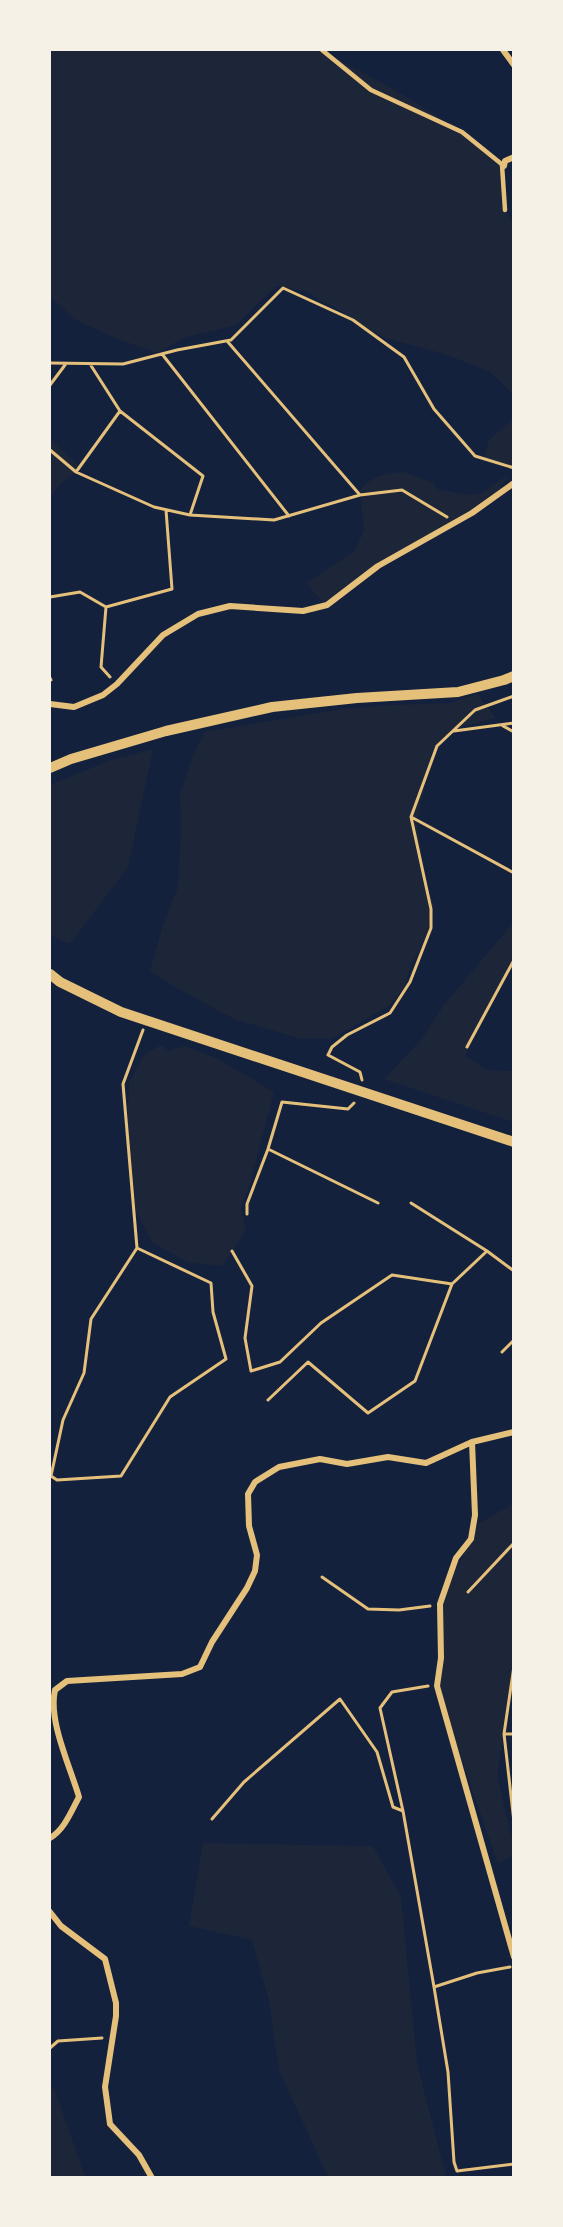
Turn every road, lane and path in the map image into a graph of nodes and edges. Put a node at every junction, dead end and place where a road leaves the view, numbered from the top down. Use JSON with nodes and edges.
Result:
{"nodes":[{"id":1,"x":322,"y":50,"type":"edge"},
{"id":2,"x":503,"y":50,"type":"edge"},
{"id":3,"x":513,"y":65,"type":"edge"},
{"id":4,"x":513,"y":157,"type":"edge"},
{"id":5,"x":503,"y":165,"type":"junction"},
{"id":6,"x":505,"y":210,"type":"dead end"},
{"id":7,"x":227,"y":340,"type":"junction"},
{"id":8,"x":162,"y":354,"type":"junction"},
{"id":9,"x":50,"y":363,"type":"edge"},
{"id":10,"x":90,"y":364,"type":"junction"},
{"id":11,"x":66,"y":365,"type":"junction"},
{"id":12,"x":50,"y":385,"type":"edge"},
{"id":13,"x":120,"y":411,"type":"junction"},
{"id":14,"x":50,"y":450,"type":"edge"},
{"id":15,"x":513,"y":468,"type":"edge"},
{"id":16,"x":76,"y":472,"type":"junction"},
{"id":17,"x":513,"y":483,"type":"edge"},
{"id":18,"x":360,"y":495,"type":"junction"},
{"id":19,"x":166,"y":510,"type":"junction"},
{"id":20,"x":190,"y":515,"type":"junction"},
{"id":21,"x":289,"y":516,"type":"junction"},
{"id":22,"x":457,"y":522,"type":"junction"},
{"id":23,"x":50,"y":597,"type":"edge"},
{"id":24,"x":106,"y":607,"type":"junction"},
{"id":25,"x":513,"y":676,"type":"edge"},
{"id":26,"x":117,"y":684,"type":"junction"},
{"id":27,"x":513,"y":696,"type":"edge"},
{"id":28,"x":50,"y":704,"type":"edge"},
{"id":29,"x":513,"y":723,"type":"edge"},
{"id":30,"x":501,"y":725,"type":"junction"},
{"id":31,"x":452,"y":731,"type":"junction"},
{"id":32,"x":513,"y":732,"type":"edge"},
{"id":33,"x":50,"y":768,"type":"edge"},
{"id":34,"x":411,"y":817,"type":"junction"},
{"id":35,"x":513,"y":873,"type":"edge"},
{"id":36,"x":513,"y":960,"type":"edge"},
{"id":37,"x":50,"y":974,"type":"edge"},
{"id":38,"x":147,"y":1020,"type":"junction"},
{"id":39,"x":466,"y":1047,"type":"dead end"},
{"id":40,"x":364,"y":1093,"type":"junction"},
{"id":41,"x":513,"y":1142,"type":"edge"},
{"id":42,"x":268,"y":1149,"type":"junction"},
{"id":43,"x":378,"y":1203,"type":"dead end"},
{"id":44,"x":411,"y":1203,"type":"dead end"},
{"id":45,"x":247,"y":1214,"type":"dead end"},
{"id":46,"x":137,"y":1248,"type":"junction"},
{"id":47,"x":232,"y":1251,"type":"dead end"},
{"id":48,"x":487,"y":1251,"type":"junction"},
{"id":49,"x":513,"y":1271,"type":"edge"},
{"id":50,"x":452,"y":1284,"type":"junction"},
{"id":51,"x":513,"y":1340,"type":"edge"},
{"id":52,"x":502,"y":1352,"type":"dead end"},
{"id":53,"x":268,"y":1400,"type":"dead end"},
{"id":54,"x":513,"y":1432,"type":"edge"},
{"id":55,"x":472,"y":1442,"type":"junction"},
{"id":56,"x":513,"y":1543,"type":"edge"},
{"id":57,"x":322,"y":1577,"type":"dead end"},
{"id":58,"x":468,"y":1592,"type":"dead end"},
{"id":59,"x":440,"y":1605,"type":"junction"},
{"id":60,"x":513,"y":1666,"type":"edge"},
{"id":61,"x":438,"y":1683,"type":"junction"},
{"id":62,"x":504,"y":1734,"type":"junction"},
{"id":63,"x":513,"y":1734,"type":"edge"},
{"id":64,"x":404,"y":1810,"type":"junction"},
{"id":65,"x":212,"y":1819,"type":"dead end"},
{"id":66,"x":513,"y":1822,"type":"edge"},
{"id":67,"x":50,"y":1838,"type":"edge"},
{"id":68,"x":50,"y":1912,"type":"edge"},
{"id":69,"x":513,"y":1957,"type":"edge"},
{"id":70,"x":513,"y":1966,"type":"edge"},
{"id":71,"x":434,"y":1987,"type":"junction"},
{"id":72,"x":112,"y":2038,"type":"junction"},
{"id":73,"x":50,"y":2048,"type":"edge"},
{"id":74,"x":513,"y":2164,"type":"edge"},
{"id":75,"x":152,"y":2178,"type":"edge"}],
"edges":[{"from":1,"to":5,"type":"lane"},
{"from":2,"to":3,"type":"street"},
{"from":4,"to":5,"type":"street"},
{"from":5,"to":6,"type":"lane"},
{"from":7,"to":8,"type":"path"},
{"from":7,"to":15,"type":"path"},
{"from":7,"to":18,"type":"path"},
{"from":8,"to":10,"type":"path"},
{"from":8,"to":21,"type":"path"},
{"from":9,"to":11,"type":"path"},
{"from":10,"to":11,"type":"path"},
{"from":10,"to":13,"type":"path"},
{"from":11,"to":12,"type":"path"},
{"from":13,"to":16,"type":"path"},
{"from":13,"to":20,"type":"path"},
{"from":14,"to":16,"type":"path"},
{"from":16,"to":19,"type":"path"},
{"from":17,"to":22,"type":"street"},
{"from":18,"to":21,"type":"path"},
{"from":18,"to":22,"type":"path"},
{"from":19,"to":20,"type":"path"},
{"from":19,"to":24,"type":"path"},
{"from":20,"to":21,"type":"path"},
{"from":22,"to":26,"type":"street"},
{"from":23,"to":24,"type":"path"},
{"from":24,"to":26,"type":"path"},
{"from":25,"to":33,"type":"street"},
{"from":26,"to":28,"type":"street"},
{"from":27,"to":31,"type":"path"},
{"from":29,"to":30,"type":"path"},
{"from":30,"to":31,"type":"path"},
{"from":30,"to":32,"type":"path"},
{"from":31,"to":34,"type":"path"},
{"from":34,"to":35,"type":"path"},
{"from":34,"to":40,"type":"path"},
{"from":36,"to":39,"type":"path"},
{"from":37,"to":38,"type":"street"},
{"from":38,"to":40,"type":"street"},
{"from":38,"to":46,"type":"path"},
{"from":40,"to":41,"type":"street"},
{"from":40,"to":42,"type":"path"},
{"from":42,"to":43,"type":"path"},
{"from":42,"to":45,"type":"path"},
{"from":44,"to":48,"type":"path"},
{"from":46,"to":46,"type":"path"},
{"from":47,"to":50,"type":"path"},
{"from":48,"to":49,"type":"path"},
{"from":48,"to":50,"type":"path"},
{"from":50,"to":53,"type":"path"},
{"from":51,"to":52,"type":"path"},
{"from":54,"to":55,"type":"street"},
{"from":55,"to":59,"type":"street"},
{"from":55,"to":67,"type":"street"},
{"from":56,"to":58,"type":"path"},
{"from":57,"to":59,"type":"path"},
{"from":59,"to":61,"type":"street"},
{"from":60,"to":62,"type":"path"},
{"from":61,"to":64,"type":"path"},
{"from":61,"to":69,"type":"street"},
{"from":62,"to":63,"type":"path"},
{"from":62,"to":66,"type":"path"},
{"from":64,"to":65,"type":"path"},
{"from":64,"to":71,"type":"path"},
{"from":68,"to":72,"type":"street"},
{"from":70,"to":71,"type":"path"},
{"from":71,"to":74,"type":"path"},
{"from":72,"to":73,"type":"path"},
{"from":72,"to":75,"type":"street"}]}
